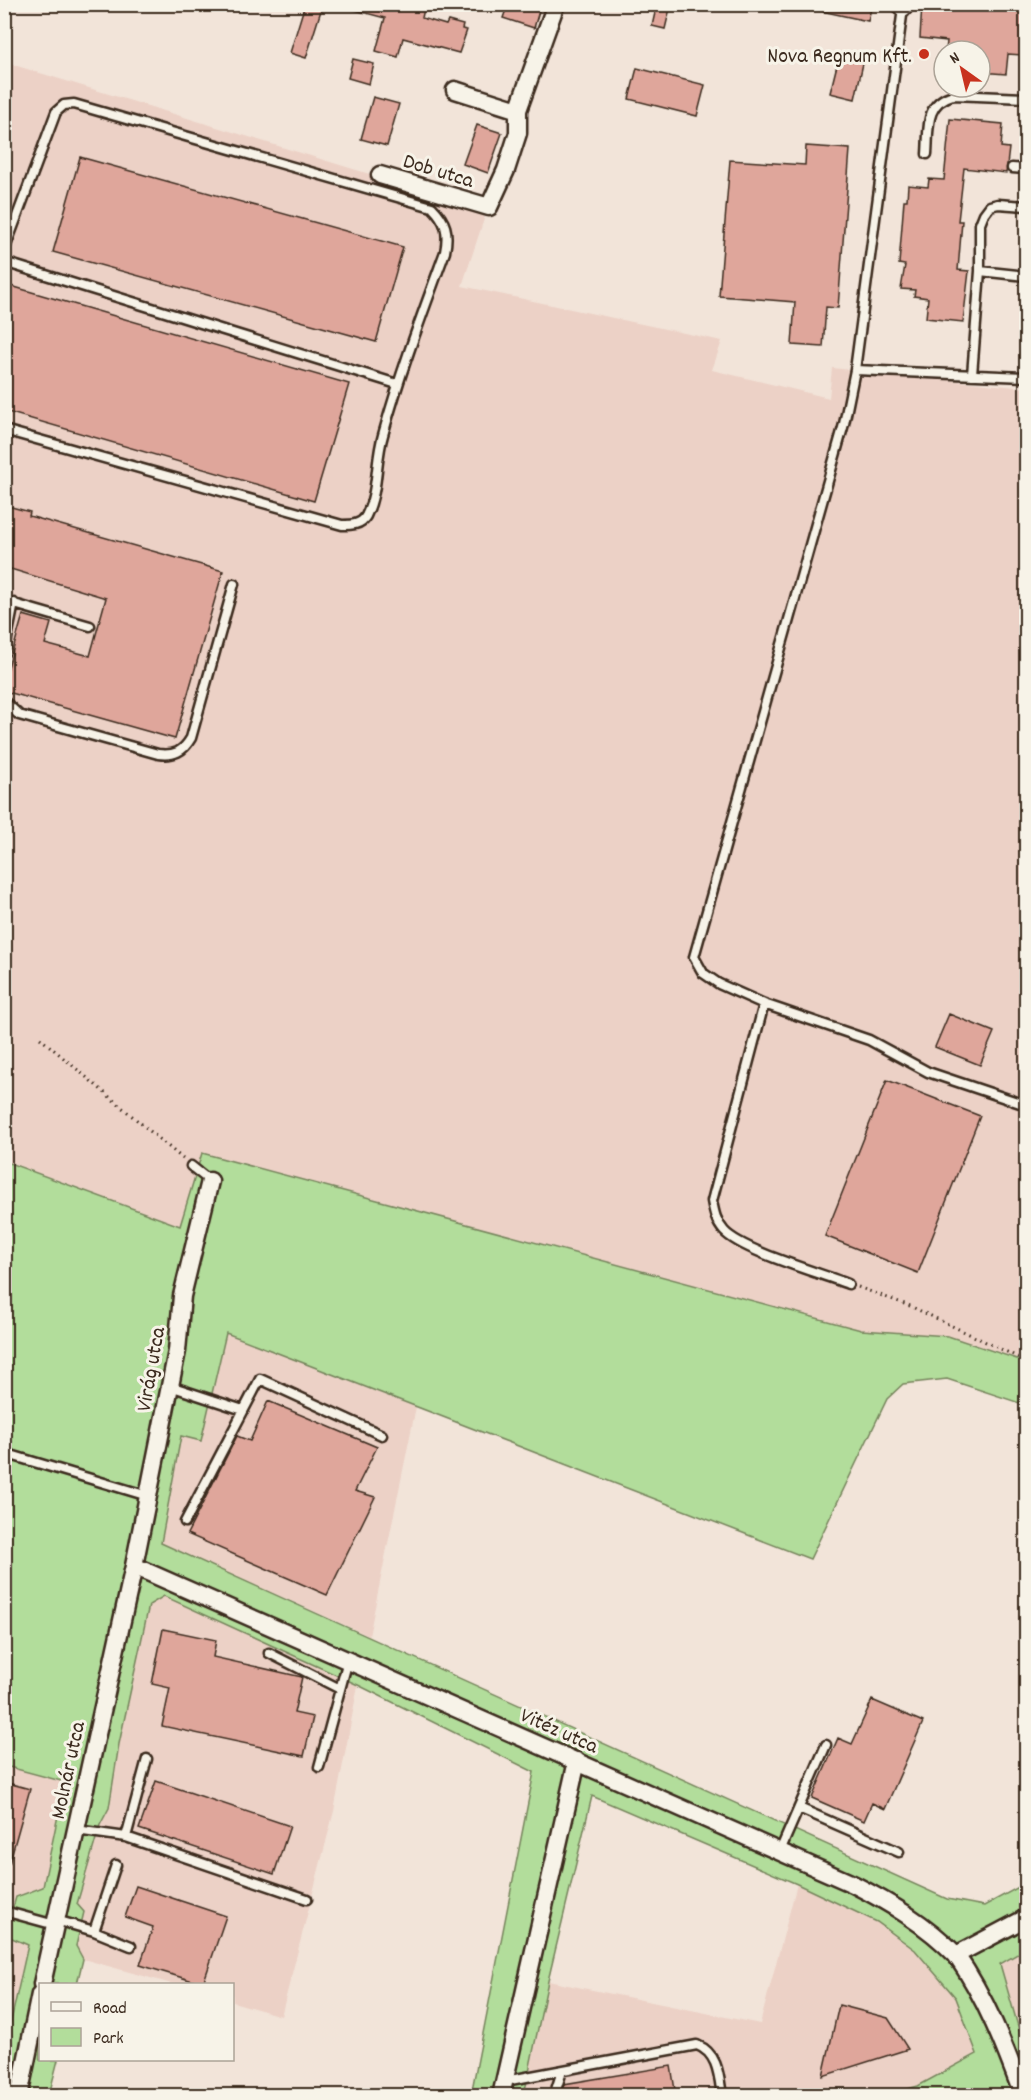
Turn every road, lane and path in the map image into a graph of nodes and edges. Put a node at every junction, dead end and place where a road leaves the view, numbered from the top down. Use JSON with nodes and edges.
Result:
{"nodes":[{"id":1,"x":556,"y":4,"type":"edge"},
{"id":2,"x":902,"y":6,"type":"edge"},
{"id":3,"x":455,"y":90,"type":"dead end"},
{"id":4,"x":1026,"y":98,"type":"edge"},
{"id":5,"x":518,"y":110,"type":"junction"},
{"id":6,"x":927,"y":154,"type":"dead end"},
{"id":7,"x":1012,"y":168,"type":"dead end"},
{"id":8,"x":1026,"y":169,"type":"edge"},
{"id":9,"x":380,"y":175,"type":"dead end"},
{"id":10,"x":1026,"y":206,"type":"edge"},
{"id":11,"x":4,"y":251,"type":"edge"},
{"id":12,"x":4,"y":262,"type":"edge"},
{"id":13,"x":980,"y":271,"type":"junction"},
{"id":14,"x":1026,"y":276,"type":"edge"},
{"id":15,"x":855,"y":370,"type":"junction"},
{"id":16,"x":972,"y":375,"type":"junction"},
{"id":17,"x":1026,"y":377,"type":"edge"},
{"id":18,"x":397,"y":384,"type":"junction"},
{"id":19,"x":4,"y":430,"type":"edge"},
{"id":20,"x":234,"y":584,"type":"dead end"},
{"id":21,"x":9,"y":602,"type":"edge"},
{"id":22,"x":90,"y":626,"type":"dead end"},
{"id":23,"x":4,"y":653,"type":"edge"},
{"id":24,"x":4,"y":701,"type":"edge"},
{"id":25,"x":764,"y":1004,"type":"junction"},
{"id":26,"x":40,"y":1038,"type":"dead end"},
{"id":27,"x":1026,"y":1105,"type":"edge"},
{"id":28,"x":191,"y":1166,"type":"joint"},
{"id":29,"x":210,"y":1181,"type":"joint"},
{"id":30,"x":848,"y":1284,"type":"joint"},
{"id":31,"x":1026,"y":1361,"type":"edge"},
{"id":32,"x":170,"y":1386,"type":"junction"},
{"id":33,"x":243,"y":1410,"type":"junction"},
{"id":34,"x":382,"y":1435,"type":"dead end"},
{"id":35,"x":4,"y":1453,"type":"edge"},
{"id":36,"x":148,"y":1496,"type":"junction"},
{"id":37,"x":185,"y":1522,"type":"dead end"},
{"id":38,"x":134,"y":1566,"type":"junction"},
{"id":39,"x":269,"y":1653,"type":"dead end"},
{"id":40,"x":348,"y":1660,"type":"junction"},
{"id":41,"x":340,"y":1689,"type":"junction"},
{"id":42,"x":826,"y":1745,"type":"dead end"},
{"id":43,"x":147,"y":1759,"type":"dead end"},
{"id":44,"x":577,"y":1761,"type":"junction"},
{"id":45,"x":319,"y":1767,"type":"dead end"},
{"id":46,"x":799,"y":1808,"type":"junction"},
{"id":47,"x":76,"y":1830,"type":"junction"},
{"id":48,"x":126,"y":1837,"type":"junction"},
{"id":49,"x":780,"y":1851,"type":"junction"},
{"id":50,"x":899,"y":1852,"type":"dead end"},
{"id":51,"x":116,"y":1865,"type":"dead end"},
{"id":52,"x":307,"y":1899,"type":"dead end"},
{"id":53,"x":4,"y":1911,"type":"edge"},
{"id":54,"x":1026,"y":1918,"type":"edge"},
{"id":55,"x":56,"y":1923,"type":"junction"},
{"id":56,"x":94,"y":1931,"type":"junction"},
{"id":57,"x":131,"y":1946,"type":"dead end"},
{"id":58,"x":956,"y":1955,"type":"junction"},
{"id":59,"x":42,"y":1983,"type":"edge"},
{"id":60,"x":39,"y":1999,"type":"edge"},
{"id":61,"x":562,"y":2071,"type":"junction"},
{"id":62,"x":503,"y":2088,"type":"edge"},
{"id":63,"x":4,"y":2094,"type":"edge"},
{"id":64,"x":9,"y":2096,"type":"edge"},
{"id":65,"x":19,"y":2096,"type":"edge"},
{"id":66,"x":554,"y":2096,"type":"edge"},
{"id":67,"x":722,"y":2096,"type":"edge"},
{"id":68,"x":1023,"y":2096,"type":"edge"}],
"edges":[{"from":1,"to":5,"type":"street","name":"Dob utca"},
{"from":2,"to":15,"type":"lane"},
{"from":3,"to":5,"type":"street"},
{"from":4,"to":6,"type":"lane"},
{"from":5,"to":9,"type":"street","name":"Dob utca"},
{"from":7,"to":8,"type":"lane"},
{"from":10,"to":13,"type":"lane"},
{"from":11,"to":18,"type":"lane"},
{"from":12,"to":18,"type":"lane"},
{"from":13,"to":14,"type":"lane"},
{"from":13,"to":16,"type":"lane"},
{"from":15,"to":16,"type":"lane"},
{"from":15,"to":25,"type":"lane"},
{"from":16,"to":17,"type":"lane"},
{"from":18,"to":19,"type":"lane"},
{"from":20,"to":24,"type":"lane"},
{"from":21,"to":22,"type":"lane"},
{"from":21,"to":23,"type":"lane"},
{"from":25,"to":27,"type":"lane"},
{"from":25,"to":30,"type":"lane"},
{"from":26,"to":28,"type":"path"},
{"from":28,"to":29,"type":"lane"},
{"from":29,"to":32,"type":"street","name":"Virág utca"},
{"from":30,"to":31,"type":"path"},
{"from":32,"to":33,"type":"lane"},
{"from":32,"to":36,"type":"street","name":"Virág utca"},
{"from":33,"to":34,"type":"lane"},
{"from":33,"to":37,"type":"lane"},
{"from":35,"to":36,"type":"lane"},
{"from":36,"to":38,"type":"street","name":"Virág utca"},
{"from":38,"to":40,"type":"street","name":"Vitéz utca"},
{"from":38,"to":47,"type":"street","name":"Molnár utca"},
{"from":39,"to":41,"type":"lane"},
{"from":40,"to":41,"type":"lane"},
{"from":40,"to":44,"type":"street","name":"Vitéz utca"},
{"from":41,"to":45,"type":"lane"},
{"from":42,"to":46,"type":"lane"},
{"from":43,"to":48,"type":"lane"},
{"from":44,"to":49,"type":"street","name":"Vitéz utca"},
{"from":44,"to":62,"type":"street"},
{"from":46,"to":49,"type":"lane"},
{"from":46,"to":50,"type":"lane"},
{"from":47,"to":48,"type":"lane"},
{"from":47,"to":55,"type":"street","name":"Molnár utca"},
{"from":48,"to":52,"type":"lane"},
{"from":49,"to":58,"type":"street","name":"Vitéz utca"},
{"from":51,"to":56,"type":"lane"},
{"from":53,"to":55,"type":"lane"},
{"from":54,"to":58,"type":"street"},
{"from":55,"to":56,"type":"lane"},
{"from":55,"to":59,"type":"street","name":"Molnár utca"},
{"from":56,"to":57,"type":"lane"},
{"from":58,"to":68,"type":"street","name":"Vitéz utca"},
{"from":60,"to":65,"type":"street"},
{"from":61,"to":62,"type":"lane"},
{"from":61,"to":66,"type":"lane"},
{"from":61,"to":67,"type":"lane"},
{"from":63,"to":64,"type":"lane"}]}
